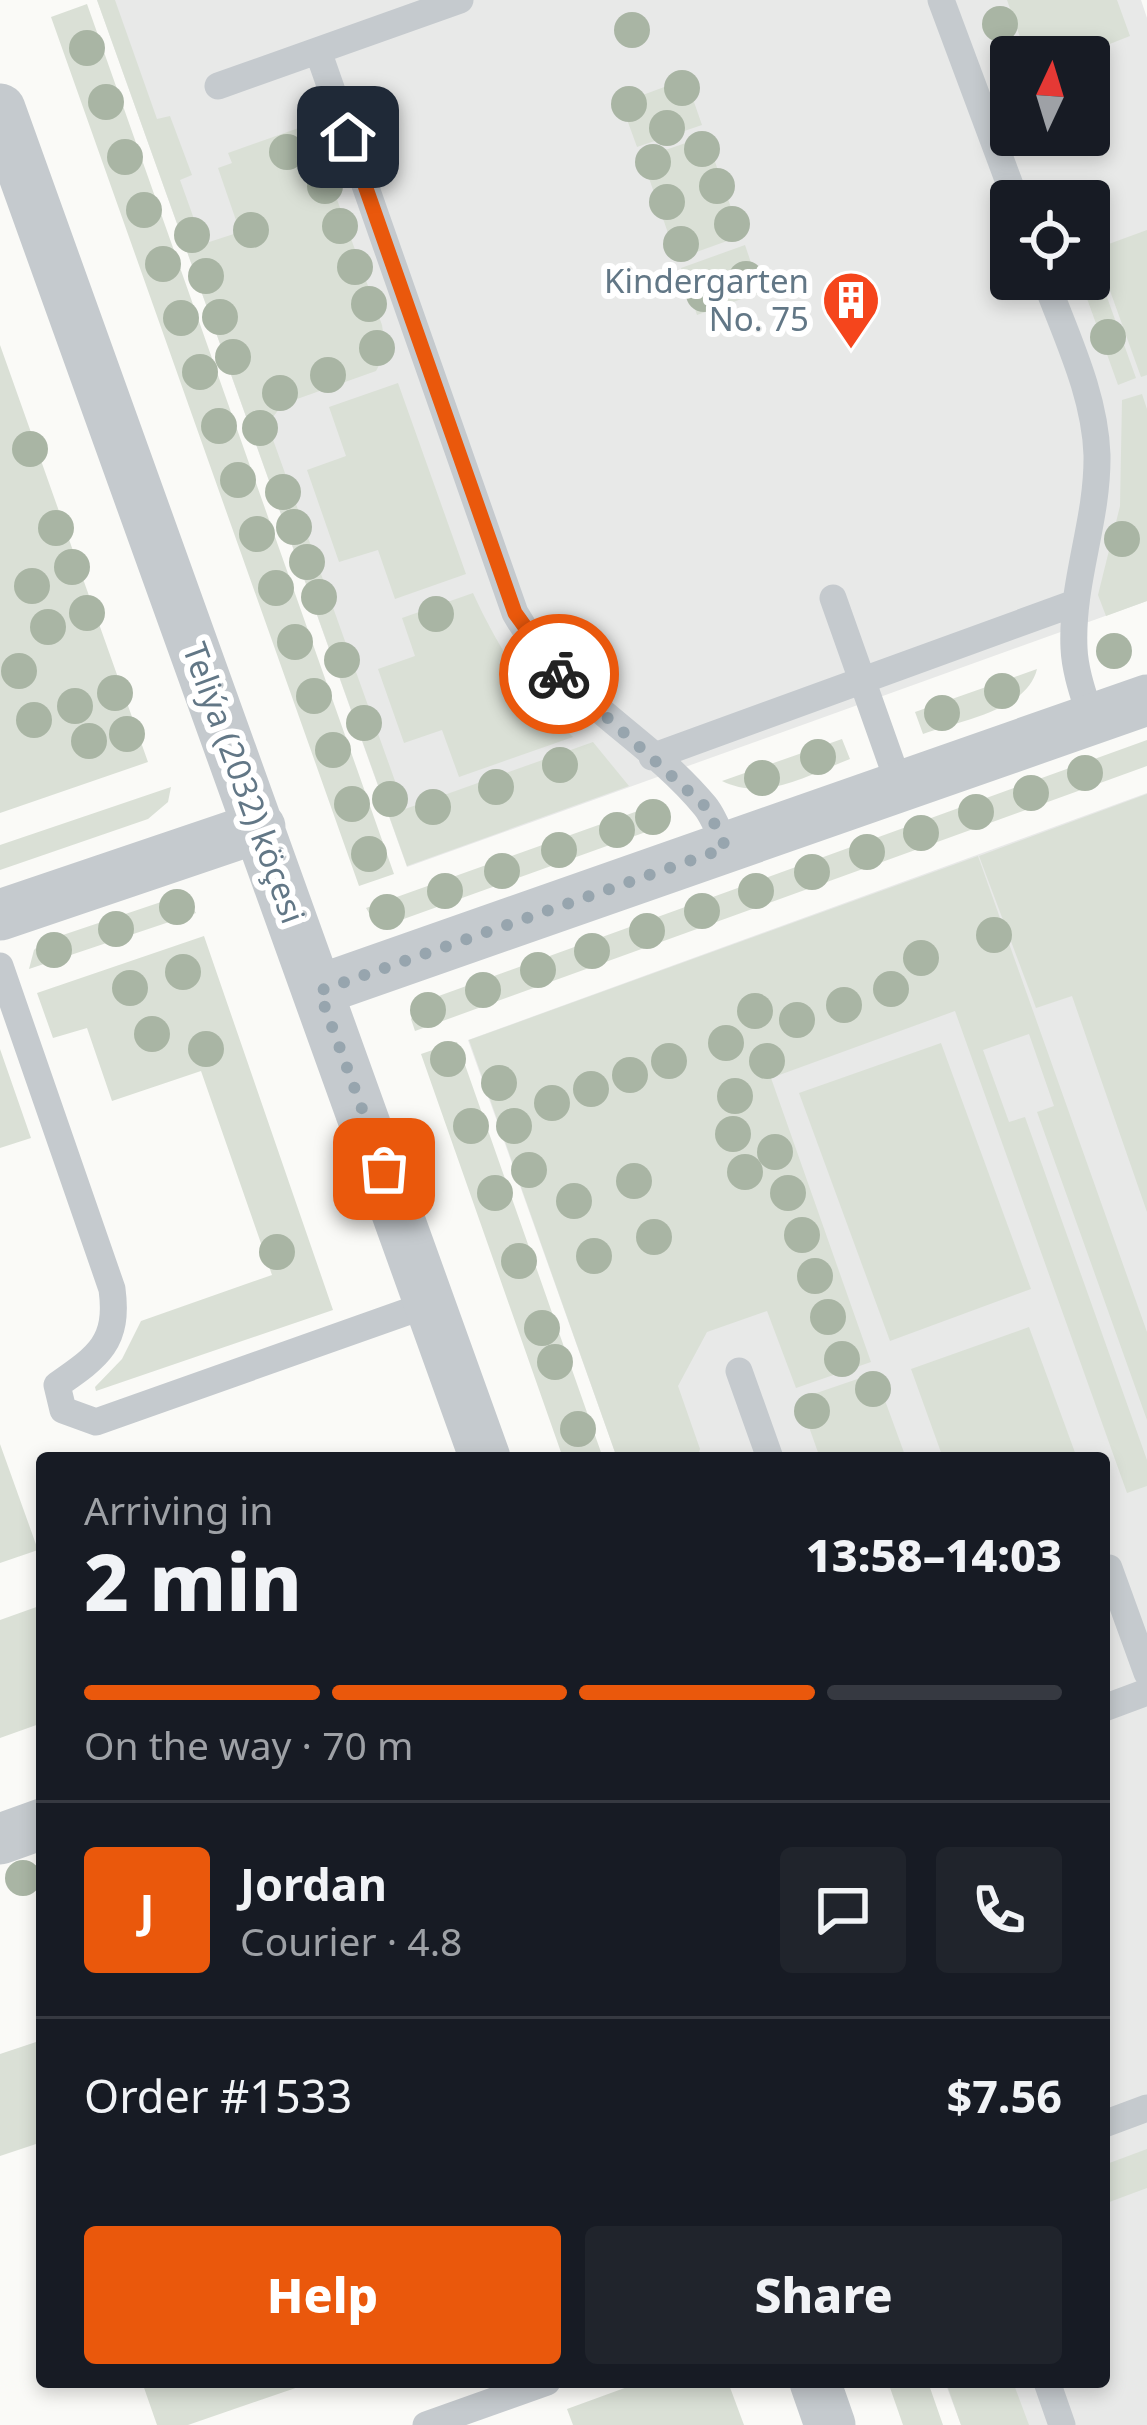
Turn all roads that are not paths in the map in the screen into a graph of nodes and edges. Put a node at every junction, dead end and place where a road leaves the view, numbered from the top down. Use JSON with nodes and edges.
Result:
{"nodes":[{"id":1,"x":460,"y":0,"type":"edge"},
{"id":2,"x":941,"y":0,"type":"edge"},
{"id":3,"x":318,"y":51,"type":"junction"},
{"id":4,"x":218,"y":86,"type":"dead end"},
{"id":5,"x":0,"y":109,"type":"edge"},
{"id":6,"x":1008,"y":180,"type":"edge"},
{"id":7,"x":1052,"y":300,"type":"edge"},
{"id":8,"x":833,"y":598,"type":"dead end"},
{"id":9,"x":1075,"y":603,"type":"junction"},
{"id":10,"x":862,"y":680,"type":"junction"},
{"id":11,"x":1147,"y":700,"type":"edge"},
{"id":12,"x":1091,"y":719,"type":"junction"},
{"id":13,"x":652,"y":757,"type":"junction"},
{"id":14,"x":900,"y":787,"type":"junction"},
{"id":15,"x":260,"y":827,"type":"junction"},
{"id":16,"x":726,"y":848,"type":"junction"},
{"id":17,"x":0,"y":915,"type":"edge"},
{"id":18,"x":0,"y":966,"type":"edge"},
{"id":19,"x":319,"y":991,"type":"junction"},
{"id":20,"x":432,"y":1303,"type":"junction"},
{"id":21,"x":739,"y":1371,"type":"dead end"},
{"id":22,"x":483,"y":1452,"type":"edge"},
{"id":23,"x":768,"y":1452,"type":"edge"},
{"id":24,"x":1110,"y":1571,"type":"edge"},
{"id":25,"x":1147,"y":1673,"type":"edge"},
{"id":26,"x":1147,"y":1692,"type":"edge"},
{"id":27,"x":1110,"y":1706,"type":"edge"},
{"id":28,"x":36,"y":1826,"type":"edge"},
{"id":29,"x":0,"y":1838,"type":"edge"},
{"id":30,"x":1147,"y":2108,"type":"edge"},
{"id":31,"x":1110,"y":2122,"type":"edge"},
{"id":32,"x":530,"y":2388,"type":"edge"},
{"id":33,"x":816,"y":2388,"type":"edge"},
{"id":34,"x":1049,"y":2388,"type":"edge"},
{"id":35,"x":426,"y":2425,"type":"edge"},
{"id":36,"x":830,"y":2425,"type":"edge"},
{"id":37,"x":1062,"y":2425,"type":"edge"}],
"edges":[{"from":1,"to":3,"type":"lane"},
{"from":2,"to":6,"type":"lane"},
{"from":3,"to":4,"type":"lane"},
{"from":3,"to":13,"type":"lane"},
{"from":5,"to":15,"type":"street","name":"Teliýa (2032) köçesi"},
{"from":7,"to":9,"type":"lane"},
{"from":8,"to":10,"type":"lane"},
{"from":9,"to":10,"type":"lane"},
{"from":9,"to":12,"type":"lane"},
{"from":10,"to":13,"type":"lane"},
{"from":10,"to":14,"type":"lane"},
{"from":11,"to":12,"type":"street"},
{"from":12,"to":14,"type":"street"},
{"from":13,"to":16,"type":"lane"},
{"from":14,"to":16,"type":"street"},
{"from":15,"to":17,"type":"street"},
{"from":15,"to":19,"type":"street","name":"Teliýa (2032) köçesi"},
{"from":16,"to":19,"type":"street"},
{"from":18,"to":20,"type":"lane"},
{"from":19,"to":20,"type":"street","name":"Teliýa (2032) köçesi"},
{"from":20,"to":22,"type":"street","name":"Teliýa (2032) köçesi"},
{"from":21,"to":23,"type":"lane"},
{"from":24,"to":25,"type":"lane"},
{"from":26,"to":27,"type":"lane"},
{"from":28,"to":29,"type":"street"},
{"from":30,"to":31,"type":"lane"},
{"from":32,"to":35,"type":"lane"},
{"from":33,"to":36,"type":"street"},
{"from":34,"to":37,"type":"lane"}]}
